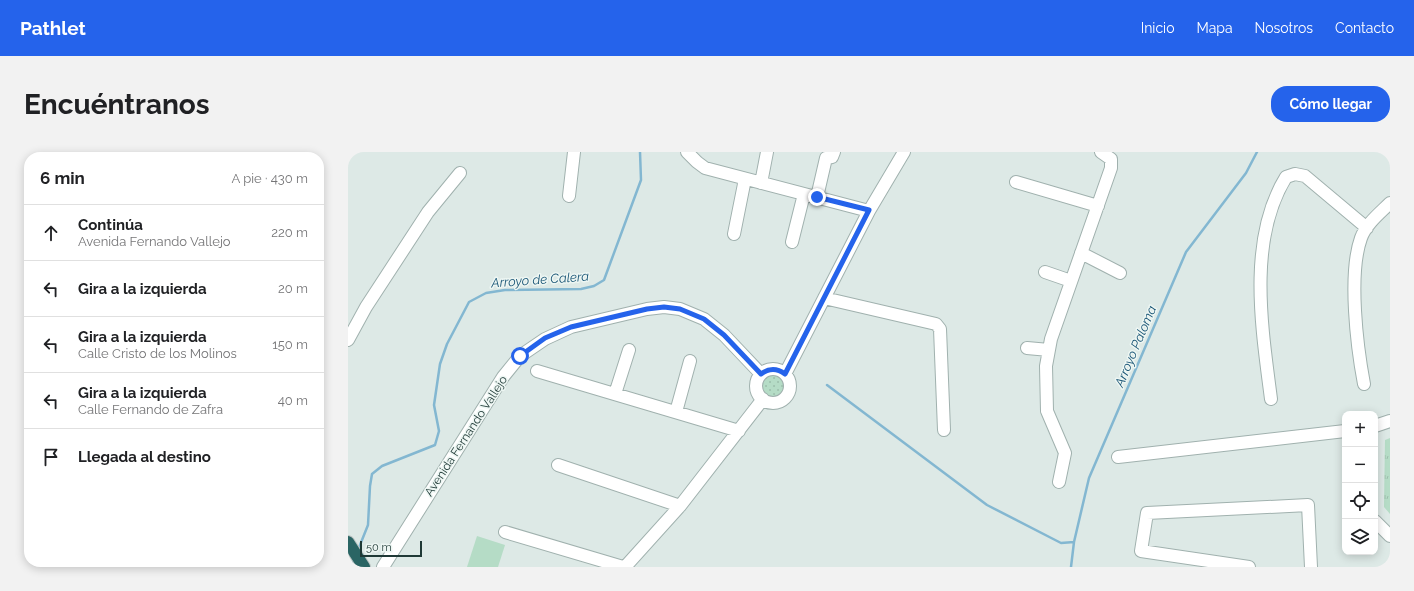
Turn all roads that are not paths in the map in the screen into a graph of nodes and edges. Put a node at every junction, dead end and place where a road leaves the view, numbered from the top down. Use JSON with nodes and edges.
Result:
{"nodes":[{"id":1,"x":574,"y":152,"type":"edge"},
{"id":2,"x":688,"y":152,"type":"edge"},
{"id":3,"x":767,"y":152,"type":"edge"},
{"id":4,"x":834,"y":152,"type":"edge"},
{"id":5,"x":904,"y":152,"type":"edge"},
{"id":6,"x":1100,"y":152,"type":"edge"},
{"id":7,"x":460,"y":173,"type":"dead end"},
{"id":8,"x":745,"y":179,"type":"junction"},
{"id":9,"x":1016,"y":182,"type":"dead end"},
{"id":10,"x":761,"y":183,"type":"junction"},
{"id":11,"x":804,"y":194,"type":"junction"},
{"id":12,"x":569,"y":196,"type":"dead end"},
{"id":13,"x":817,"y":197,"type":"junction"},
{"id":14,"x":1390,"y":202,"type":"edge"},
{"id":15,"x":1098,"y":206,"type":"junction"},
{"id":16,"x":869,"y":210,"type":"junction"},
{"id":17,"x":1367,"y":228,"type":"junction"},
{"id":18,"x":734,"y":234,"type":"dead end"},
{"id":19,"x":792,"y":242,"type":"dead end"},
{"id":20,"x":1082,"y":253,"type":"junction"},
{"id":21,"x":1045,"y":272,"type":"dead end"},
{"id":22,"x":1120,"y":273,"type":"dead end"},
{"id":23,"x":1071,"y":281,"type":"junction"},
{"id":24,"x":824,"y":298,"type":"junction"},
{"id":25,"x":348,"y":340,"type":"edge"},
{"id":26,"x":1027,"y":348,"type":"dead end"},
{"id":27,"x":629,"y":350,"type":"dead end"},
{"id":28,"x":1049,"y":350,"type":"junction"},
{"id":29,"x":690,"y":362,"type":"dead end"},
{"id":30,"x":537,"y":371,"type":"dead end"},
{"id":31,"x":761,"y":374,"type":"junction"},
{"id":32,"x":785,"y":374,"type":"junction"},
{"id":33,"x":1364,"y":384,"type":"dead end"},
{"id":34,"x":615,"y":394,"type":"junction"},
{"id":35,"x":763,"y":399,"type":"junction"},
{"id":36,"x":1271,"y":399,"type":"dead end"},
{"id":37,"x":676,"y":412,"type":"junction"},
{"id":38,"x":1390,"y":421,"type":"edge"},
{"id":39,"x":1378,"y":425,"type":"edge"},
{"id":40,"x":944,"y":430,"type":"dead end"},
{"id":41,"x":738,"y":431,"type":"junction"},
{"id":42,"x":1342,"y":431,"type":"edge"},
{"id":43,"x":1118,"y":457,"type":"dead end"},
{"id":44,"x":558,"y":465,"type":"dead end"},
{"id":45,"x":1059,"y":482,"type":"dead end"},
{"id":46,"x":680,"y":506,"type":"junction"},
{"id":47,"x":1378,"y":524,"type":"edge"},
{"id":48,"x":505,"y":532,"type":"dead end"},
{"id":49,"x":1390,"y":536,"type":"edge"},
{"id":50,"x":348,"y":542,"type":"edge"},
{"id":51,"x":1241,"y":566,"type":"edge"},
{"id":52,"x":364,"y":567,"type":"edge"},
{"id":53,"x":383,"y":567,"type":"edge"},
{"id":54,"x":624,"y":567,"type":"edge"},
{"id":55,"x":1311,"y":567,"type":"edge"}],
"edges":[{"from":1,"to":12,"type":"street"},
{"from":2,"to":8,"type":"street"},
{"from":3,"to":10,"type":"street"},
{"from":4,"to":13,"type":"street"},
{"from":5,"to":16,"type":"street"},
{"from":6,"to":15,"type":"street"},
{"from":7,"to":25,"type":"street"},
{"from":8,"to":10,"type":"street"},
{"from":8,"to":18,"type":"street"},
{"from":9,"to":15,"type":"street"},
{"from":10,"to":11,"type":"street"},
{"from":11,"to":13,"type":"street"},
{"from":11,"to":19,"type":"street"},
{"from":13,"to":16,"type":"street"},
{"from":14,"to":17,"type":"street"},
{"from":15,"to":20,"type":"street"},
{"from":16,"to":24,"type":"street"},
{"from":17,"to":33,"type":"street"},
{"from":17,"to":36,"type":"street"},
{"from":20,"to":22,"type":"street"},
{"from":20,"to":23,"type":"street"},
{"from":21,"to":23,"type":"street"},
{"from":23,"to":28,"type":"street"},
{"from":24,"to":32,"type":"street"},
{"from":24,"to":40,"type":"street"},
{"from":26,"to":28,"type":"street"},
{"from":27,"to":34,"type":"street"},
{"from":28,"to":45,"type":"street"},
{"from":29,"to":37,"type":"street"},
{"from":30,"to":34,"type":"street"},
{"from":31,"to":32,"type":"street"},
{"from":31,"to":35,"type":"street"},
{"from":31,"to":53,"type":"street","name":"Avenida Fernando Vallejo"},
{"from":32,"to":35,"type":"street"},
{"from":34,"to":37,"type":"street"},
{"from":35,"to":41,"type":"street"},
{"from":37,"to":41,"type":"street"},
{"from":38,"to":39,"type":"street"},
{"from":41,"to":46,"type":"street"},
{"from":42,"to":43,"type":"street"},
{"from":44,"to":46,"type":"street"},
{"from":46,"to":54,"type":"street"},
{"from":47,"to":49,"type":"street"},
{"from":48,"to":54,"type":"street"},
{"from":50,"to":52,"type":"highway"},
{"from":51,"to":55,"type":"street"}]}
